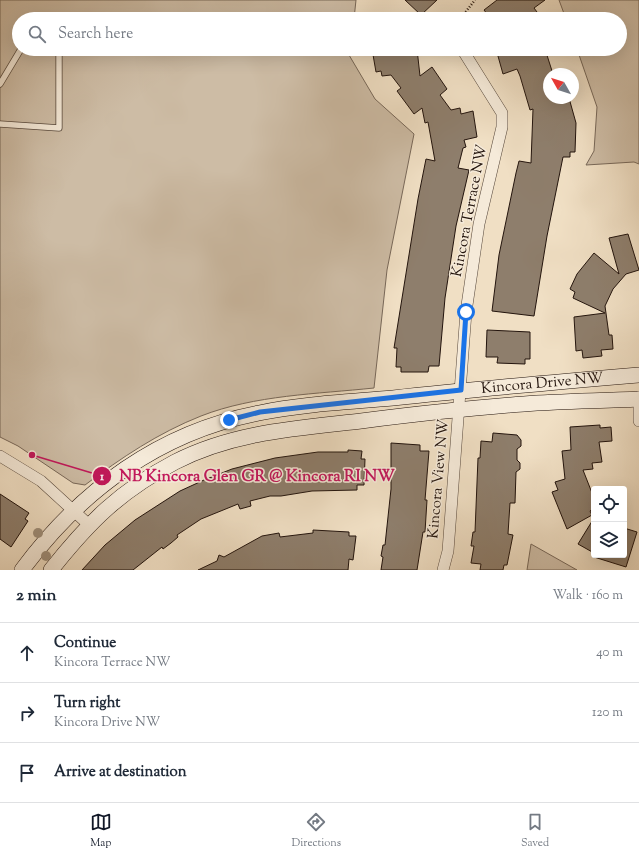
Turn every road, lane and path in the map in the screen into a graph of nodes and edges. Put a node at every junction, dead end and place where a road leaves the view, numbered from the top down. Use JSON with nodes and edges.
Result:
{"nodes":[{"id":1,"x":475,"y":0,"type":"edge"},
{"id":2,"x":466,"y":12,"type":"edge"},
{"id":3,"x":17,"y":56,"type":"edge"},
{"id":4,"x":59,"y":56,"type":"edge"},
{"id":5,"x":466,"y":56,"type":"edge"},
{"id":6,"x":0,"y":84,"type":"edge"},
{"id":7,"x":0,"y":124,"type":"edge"},
{"id":8,"x":639,"y":375,"type":"edge"},
{"id":9,"x":461,"y":390,"type":"junction"},
{"id":10,"x":639,"y":398,"type":"edge"},
{"id":11,"x":459,"y":409,"type":"junction"},
{"id":12,"x":639,"y":421,"type":"edge"},
{"id":13,"x":0,"y":456,"type":"edge"},
{"id":14,"x":73,"y":510,"type":"junction"},
{"id":15,"x":88,"y":524,"type":"junction"},
{"id":16,"x":22,"y":570,"type":"edge"},
{"id":17,"x":51,"y":570,"type":"edge"},
{"id":18,"x":443,"y":570,"type":"edge"}],
"edges":[{"from":1,"to":2,"type":"path"},
{"from":3,"to":6,"type":"lane"},
{"from":4,"to":7,"type":"lane"},
{"from":5,"to":9,"type":"street","name":"Kincora Terrace NW"},
{"from":8,"to":9,"type":"street","name":"Kincora Drive NW"},
{"from":9,"to":11,"type":"street","name":"Kincora View NW"},
{"from":9,"to":14,"type":"street","name":"Kincora Drive NW"},
{"from":10,"to":11,"type":"street","name":"Kincora Drive NW"},
{"from":10,"to":12,"type":"street"},
{"from":11,"to":15,"type":"street","name":"Kincora Drive NW"},
{"from":11,"to":18,"type":"street","name":"Kincora View NW"},
{"from":13,"to":14,"type":"street"},
{"from":14,"to":15,"type":"street"},
{"from":14,"to":16,"type":"street","name":"Kincora Drive NW"},
{"from":15,"to":17,"type":"street","name":"Kincora Drive NW"}]}
